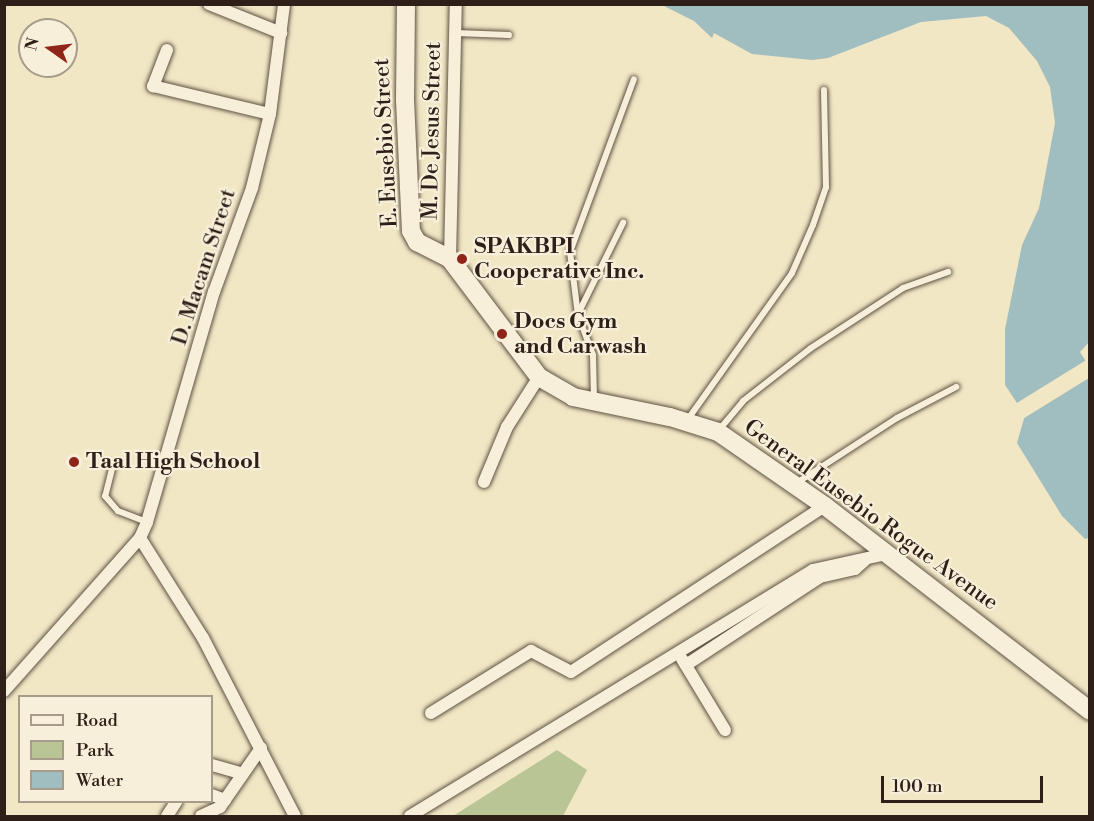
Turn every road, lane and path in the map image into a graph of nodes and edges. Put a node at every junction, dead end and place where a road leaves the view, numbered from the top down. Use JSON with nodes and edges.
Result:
{"nodes":[{"id":1,"x":209,"y":4,"type":"edge"},
{"id":2,"x":284,"y":4,"type":"edge"},
{"id":3,"x":406,"y":4,"type":"edge"},
{"id":4,"x":456,"y":4,"type":"edge"},
{"id":5,"x":281,"y":33,"type":"junction"},
{"id":6,"x":456,"y":33,"type":"junction"},
{"id":7,"x":509,"y":35,"type":"dead end"},
{"id":8,"x":167,"y":50,"type":"dead end"},
{"id":9,"x":634,"y":79,"type":"dead end"},
{"id":10,"x":824,"y":90,"type":"dead end"},
{"id":11,"x":270,"y":114,"type":"junction"},
{"id":12,"x":623,"y":223,"type":"dead end"},
{"id":13,"x":450,"y":259,"type":"junction"},
{"id":14,"x":948,"y":272,"type":"dead end"},
{"id":15,"x":578,"y":315,"type":"junction"},
{"id":16,"x":539,"y":377,"type":"junction"},
{"id":17,"x":956,"y":387,"type":"dead end"},
{"id":18,"x":594,"y":401,"type":"junction"},
{"id":19,"x":687,"y":421,"type":"junction"},
{"id":20,"x":718,"y":432,"type":"junction"},
{"id":21,"x":113,"y":465,"type":"dead end"},
{"id":22,"x":484,"y":482,"type":"dead end"},
{"id":23,"x":795,"y":484,"type":"junction"},
{"id":24,"x":825,"y":506,"type":"junction"},
{"id":25,"x":147,"y":522,"type":"junction"},
{"id":26,"x":140,"y":538,"type":"junction"},
{"id":27,"x":886,"y":554,"type":"junction"},
{"id":28,"x":682,"y":660,"type":"junction"},
{"id":29,"x":4,"y":691,"type":"edge"},
{"id":30,"x":1089,"y":711,"type":"edge"},
{"id":31,"x":431,"y":712,"type":"dead end"},
{"id":32,"x":725,"y":729,"type":"dead end"},
{"id":33,"x":261,"y":748,"type":"junction"},
{"id":34,"x":213,"y":765,"type":"edge"},
{"id":35,"x":243,"y":774,"type":"junction"},
{"id":36,"x":213,"y":795,"type":"edge"},
{"id":37,"x":225,"y":800,"type":"junction"},
{"id":38,"x":175,"y":803,"type":"edge"},
{"id":39,"x":167,"y":816,"type":"edge"},
{"id":40,"x":201,"y":816,"type":"edge"},
{"id":41,"x":295,"y":816,"type":"edge"},
{"id":42,"x":410,"y":816,"type":"edge"}],
"edges":[{"from":1,"to":5,"type":"street"},
{"from":2,"to":5,"type":"street","name":"D. Macam Street"},
{"from":3,"to":13,"type":"main road","name":"E. Eusebio Street"},
{"from":4,"to":6,"type":"street","name":"M. De Jesus Street"},
{"from":5,"to":11,"type":"street","name":"D. Macam Street"},
{"from":6,"to":7,"type":"lane"},
{"from":6,"to":13,"type":"street","name":"M. De Jesus Street"},
{"from":8,"to":11,"type":"street"},
{"from":9,"to":15,"type":"lane"},
{"from":10,"to":19,"type":"lane"},
{"from":11,"to":25,"type":"street","name":"D. Macam Street"},
{"from":12,"to":15,"type":"lane"},
{"from":13,"to":16,"type":"main road","name":"General Eusebio Rogue Avenue"},
{"from":14,"to":20,"type":"lane"},
{"from":15,"to":18,"type":"lane"},
{"from":16,"to":18,"type":"main road","name":"General Eusebio Rogue Avenue"},
{"from":16,"to":22,"type":"street"},
{"from":17,"to":23,"type":"lane"},
{"from":18,"to":19,"type":"main road","name":"General Eusebio Rogue Avenue"},
{"from":19,"to":20,"type":"main road","name":"General Eusebio Rogue Avenue"},
{"from":20,"to":23,"type":"main road","name":"General Eusebio Rogue Avenue"},
{"from":21,"to":25,"type":"lane"},
{"from":23,"to":24,"type":"main road","name":"General Eusebio Rogue Avenue"},
{"from":24,"to":27,"type":"main road","name":"General Eusebio Rogue Avenue"},
{"from":24,"to":31,"type":"street"},
{"from":25,"to":26,"type":"street","name":"D. Macam Street"},
{"from":26,"to":29,"type":"street","name":"D. Macam Street"},
{"from":26,"to":33,"type":"street"},
{"from":27,"to":28,"type":"street"},
{"from":27,"to":30,"type":"main road","name":"General Eusebio Rogue Avenue"},
{"from":28,"to":32,"type":"street"},
{"from":28,"to":42,"type":"street"},
{"from":33,"to":35,"type":"street"},
{"from":33,"to":41,"type":"street"},
{"from":34,"to":35,"type":"street"},
{"from":35,"to":37,"type":"street"},
{"from":36,"to":37,"type":"street"},
{"from":37,"to":40,"type":"street"},
{"from":38,"to":39,"type":"street"}]}
